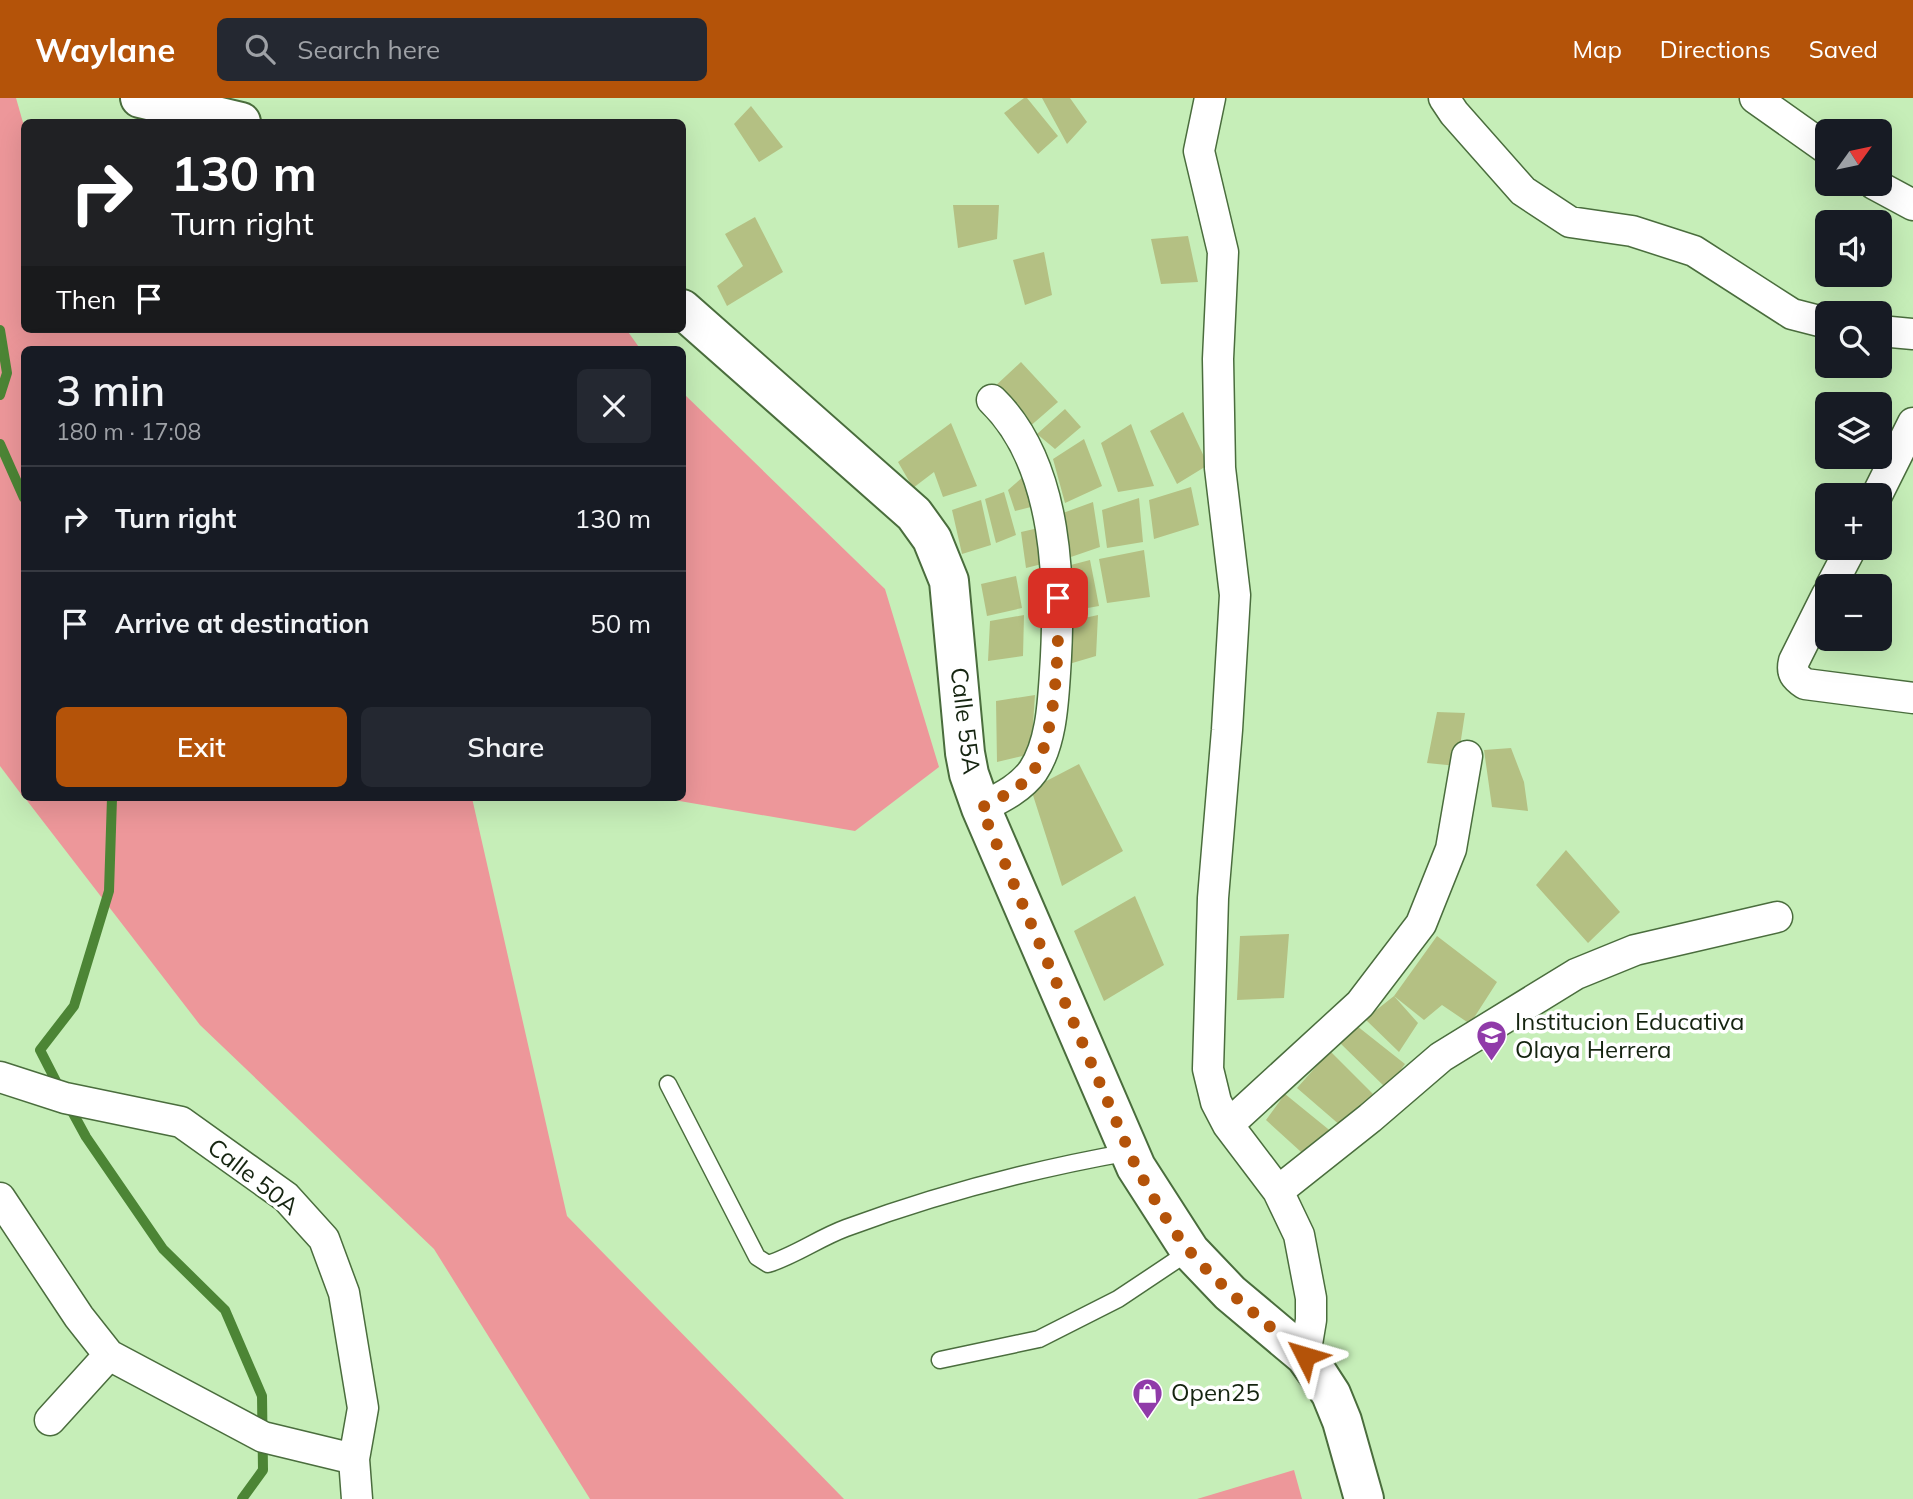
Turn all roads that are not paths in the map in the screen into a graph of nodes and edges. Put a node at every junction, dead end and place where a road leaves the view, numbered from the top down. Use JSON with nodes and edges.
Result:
{"nodes":[{"id":1,"x":140,"y":98,"type":"edge"},
{"id":2,"x":1210,"y":98,"type":"edge"},
{"id":3,"x":1444,"y":98,"type":"edge"},
{"id":4,"x":1755,"y":98,"type":"edge"},
{"id":5,"x":228,"y":119,"type":"edge"},
{"id":6,"x":1815,"y":140,"type":"edge"},
{"id":7,"x":1892,"y":194,"type":"edge"},
{"id":8,"x":1913,"y":205,"type":"edge"},
{"id":9,"x":686,"y":313,"type":"edge"},
{"id":10,"x":1815,"y":320,"type":"edge"},
{"id":11,"x":1892,"y":332,"type":"edge"},
{"id":12,"x":1913,"y":334,"type":"edge"},
{"id":13,"x":992,"y":400,"type":"dead end"},
{"id":14,"x":1913,"y":424,"type":"edge"},
{"id":15,"x":1883,"y":483,"type":"edge"},
{"id":16,"x":1815,"y":619,"type":"edge"},
{"id":17,"x":1913,"y":698,"type":"edge"},
{"id":18,"x":1467,"y":756,"type":"dead end"},
{"id":19,"x":981,"y":808,"type":"junction"},
{"id":20,"x":1777,"y":917,"type":"dead end"},
{"id":21,"x":0,"y":1077,"type":"edge"},
{"id":22,"x":668,"y":1084,"type":"dead end"},
{"id":23,"x":1228,"y":1125,"type":"junction"},
{"id":24,"x":1130,"y":1152,"type":"junction"},
{"id":25,"x":1278,"y":1191,"type":"junction"},
{"id":26,"x":0,"y":1198,"type":"edge"},
{"id":27,"x":1190,"y":1251,"type":"junction"},
{"id":28,"x":109,"y":1355,"type":"junction"},
{"id":29,"x":1305,"y":1356,"type":"junction"},
{"id":30,"x":940,"y":1360,"type":"dead end"},
{"id":31,"x":50,"y":1420,"type":"dead end"},
{"id":32,"x":354,"y":1459,"type":"junction"},
{"id":33,"x":357,"y":1499,"type":"edge"},
{"id":34,"x":1364,"y":1499,"type":"edge"}],
"edges":[{"from":1,"to":5,"type":"street"},
{"from":2,"to":23,"type":"street"},
{"from":3,"to":10,"type":"street"},
{"from":4,"to":6,"type":"street"},
{"from":7,"to":8,"type":"street"},
{"from":9,"to":19,"type":"street","name":"Calle 55A"},
{"from":11,"to":12,"type":"street"},
{"from":13,"to":19,"type":"street"},
{"from":14,"to":15,"type":"street"},
{"from":16,"to":17,"type":"street"},
{"from":18,"to":23,"type":"street"},
{"from":19,"to":24,"type":"street","name":"Calle 55A"},
{"from":20,"to":25,"type":"street"},
{"from":21,"to":32,"type":"street","name":"Calle 50A"},
{"from":22,"to":24,"type":"lane"},
{"from":23,"to":25,"type":"street"},
{"from":24,"to":27,"type":"street","name":"Calle 55A"},
{"from":25,"to":29,"type":"street"},
{"from":26,"to":28,"type":"street"},
{"from":27,"to":29,"type":"street","name":"Calle 55A"},
{"from":27,"to":30,"type":"lane"},
{"from":28,"to":31,"type":"street"},
{"from":28,"to":32,"type":"street"},
{"from":29,"to":34,"type":"street","name":"Calle 55A"},
{"from":32,"to":33,"type":"street","name":"Calle 50A"}]}
